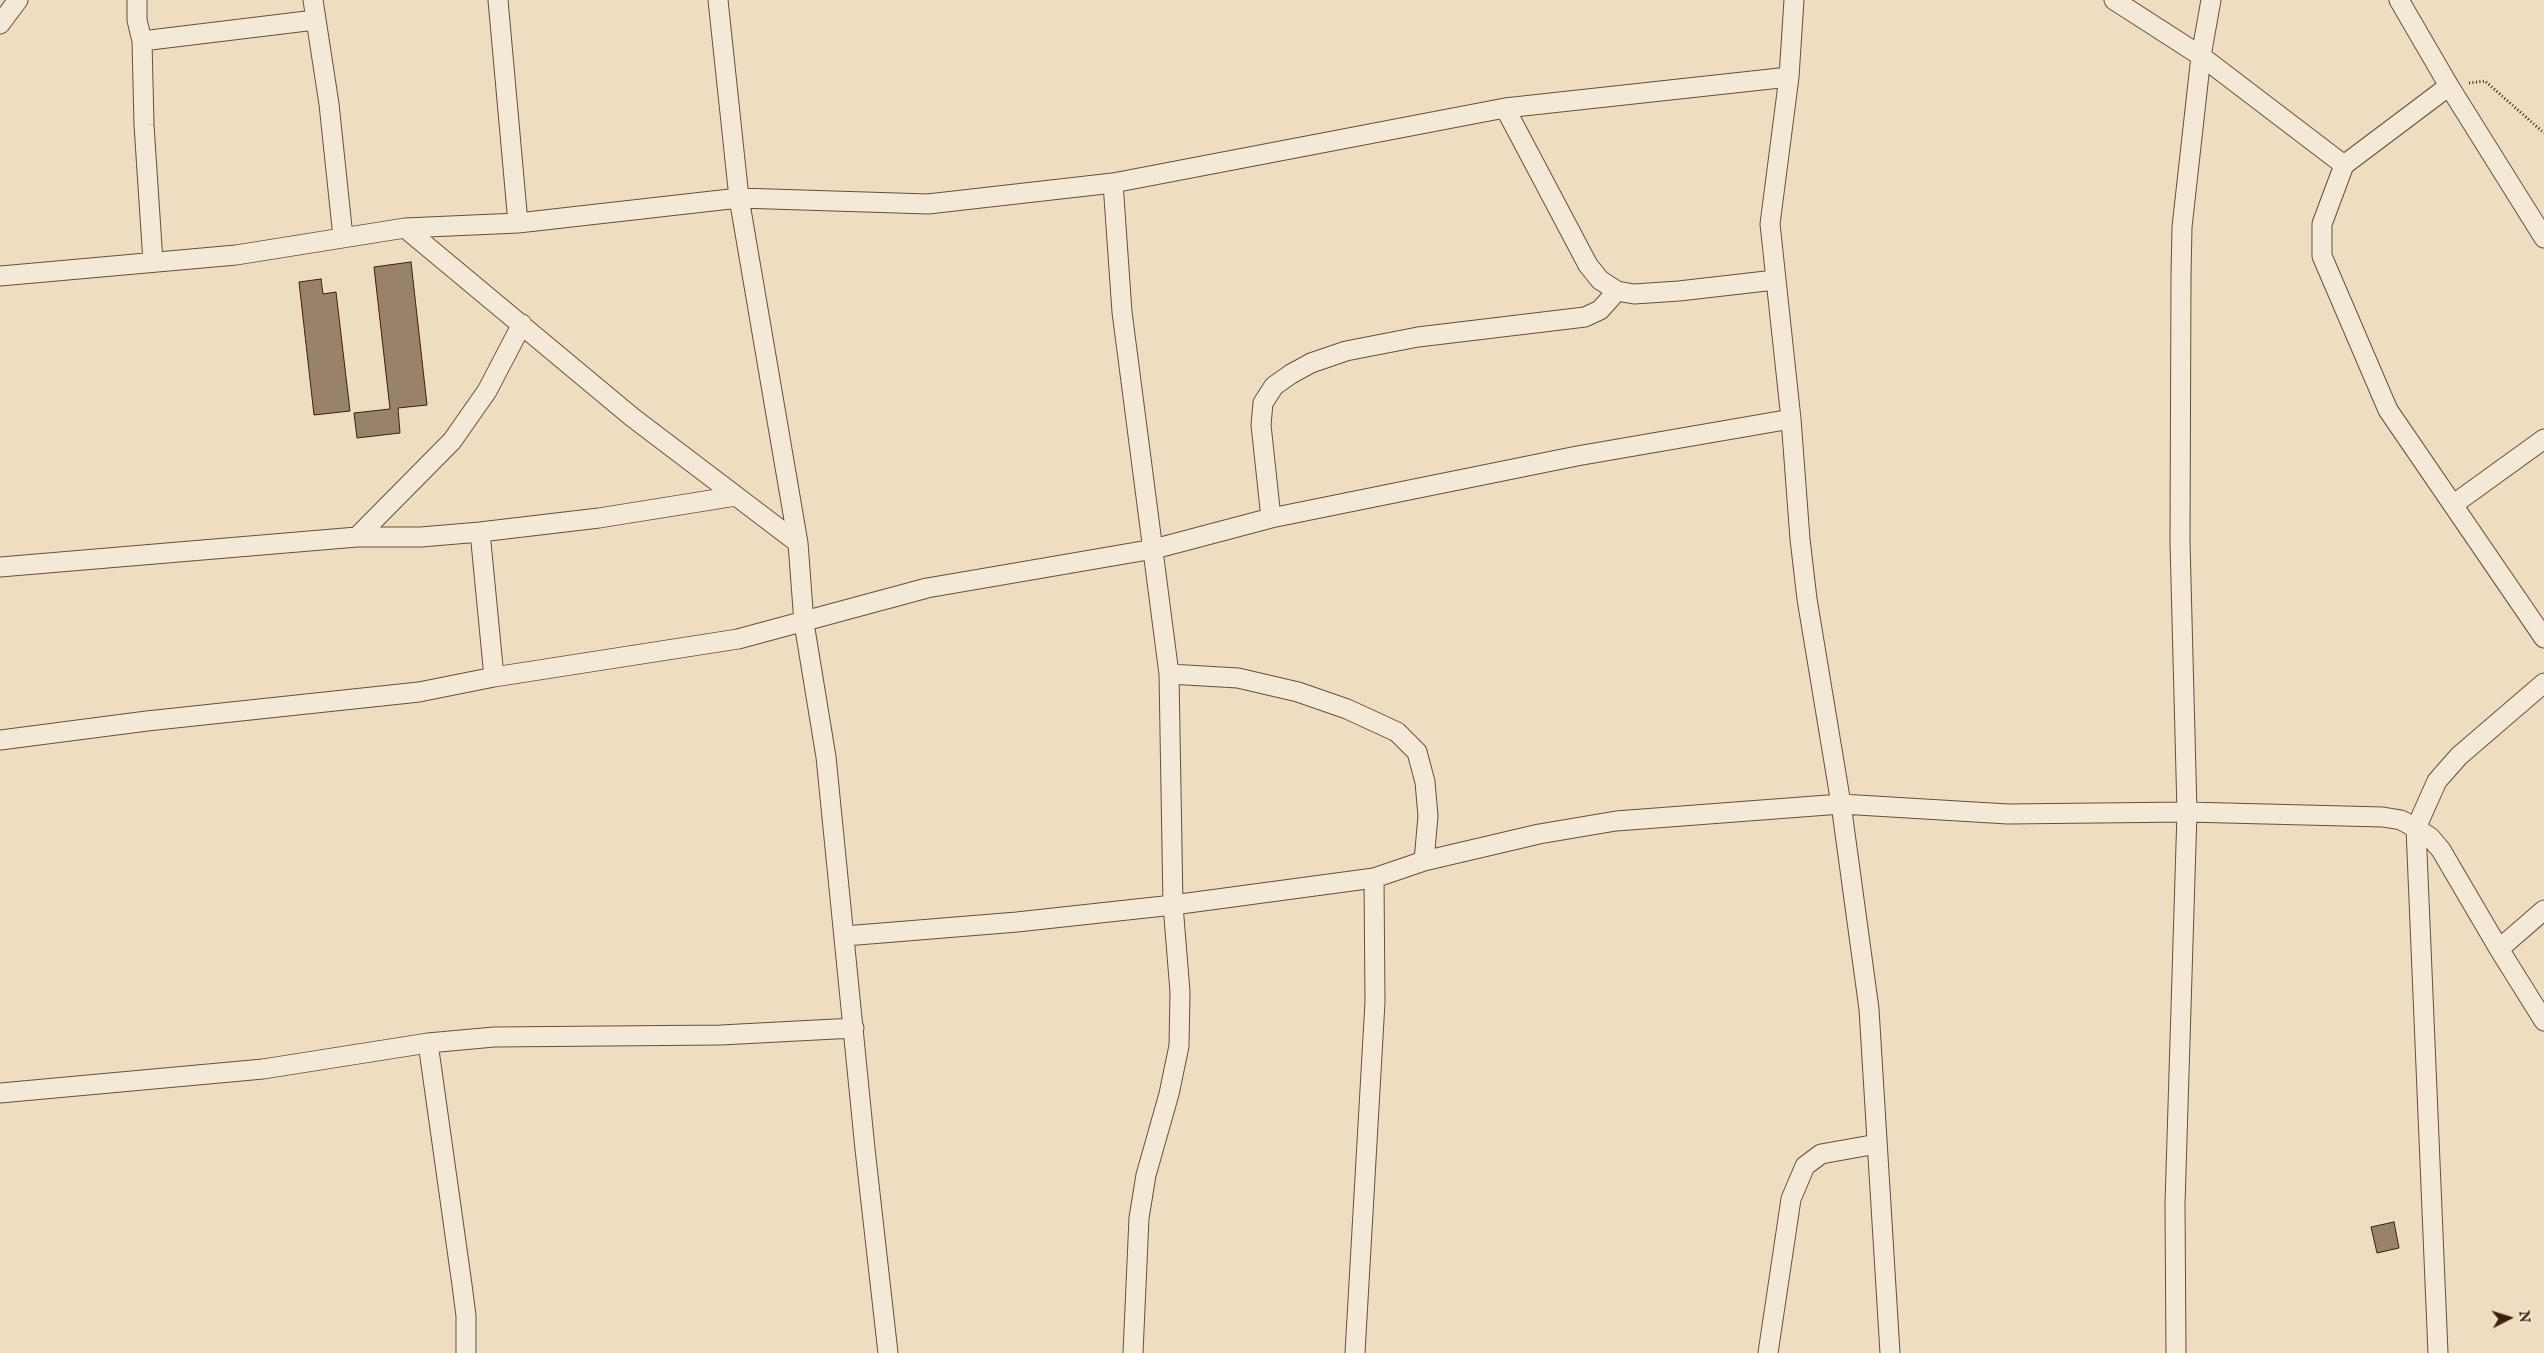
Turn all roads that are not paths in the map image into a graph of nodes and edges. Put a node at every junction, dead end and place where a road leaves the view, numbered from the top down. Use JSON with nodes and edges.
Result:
{"nodes":[{"id":1,"x":18,"y":0,"type":"edge"},
{"id":2,"x":137,"y":0,"type":"edge"},
{"id":3,"x":313,"y":0,"type":"edge"},
{"id":4,"x":498,"y":0,"type":"edge"},
{"id":5,"x":718,"y":0,"type":"edge"},
{"id":6,"x":1794,"y":0,"type":"edge"},
{"id":7,"x":2114,"y":0,"type":"edge"},
{"id":8,"x":2211,"y":0,"type":"edge"},
{"id":9,"x":2399,"y":0,"type":"edge"},
{"id":10,"x":315,"y":20,"type":"junction"},
{"id":11,"x":0,"y":24,"type":"edge"},
{"id":12,"x":142,"y":41,"type":"junction"},
{"id":13,"x":2201,"y":56,"type":"junction"},
{"id":14,"x":1789,"y":77,"type":"junction"},
{"id":15,"x":2449,"y":86,"type":"junction"},
{"id":16,"x":1505,"y":108,"type":"junction"},
{"id":17,"x":2344,"y":165,"type":"junction"},
{"id":18,"x":1114,"y":183,"type":"junction"},
{"id":19,"x":739,"y":198,"type":"junction"},
{"id":20,"x":518,"y":223,"type":"junction"},
{"id":21,"x":405,"y":228,"type":"junction"},
{"id":22,"x":343,"y":237,"type":"junction"},
{"id":23,"x":2544,"y":238,"type":"edge"},
{"id":24,"x":153,"y":262,"type":"junction"},
{"id":25,"x":0,"y":276,"type":"edge"},
{"id":26,"x":1775,"y":280,"type":"junction"},
{"id":27,"x":1617,"y":291,"type":"junction"},
{"id":28,"x":522,"y":324,"type":"junction"},
{"id":29,"x":1791,"y":419,"type":"junction"},
{"id":30,"x":2544,"y":439,"type":"edge"},
{"id":31,"x":736,"y":496,"type":"junction"},
{"id":32,"x":2454,"y":504,"type":"junction"},
{"id":33,"x":1271,"y":518,"type":"junction"},
{"id":34,"x":480,"y":532,"type":"junction"},
{"id":35,"x":357,"y":537,"type":"junction"},
{"id":36,"x":798,"y":543,"type":"junction"},
{"id":37,"x":1154,"y":549,"type":"junction"},
{"id":38,"x":0,"y":567,"type":"edge"},
{"id":39,"x":804,"y":622,"type":"junction"},
{"id":40,"x":2544,"y":638,"type":"edge"},
{"id":41,"x":1169,"y":674,"type":"junction"},
{"id":42,"x":494,"y":677,"type":"junction"},
{"id":43,"x":2544,"y":683,"type":"edge"},
{"id":44,"x":0,"y":740,"type":"edge"},
{"id":45,"x":1841,"y":804,"type":"junction"},
{"id":46,"x":2187,"y":812,"type":"junction"},
{"id":47,"x":2416,"y":828,"type":"junction"},
{"id":48,"x":1424,"y":862,"type":"junction"},
{"id":49,"x":1374,"y":878,"type":"junction"},
{"id":50,"x":1173,"y":905,"type":"junction"},
{"id":51,"x":2544,"y":910,"type":"edge"},
{"id":52,"x":846,"y":936,"type":"junction"},
{"id":53,"x":2499,"y":949,"type":"junction"},
{"id":54,"x":2544,"y":1021,"type":"edge"},
{"id":55,"x":854,"y":1028,"type":"junction"},
{"id":56,"x":428,"y":1043,"type":"junction"},
{"id":57,"x":0,"y":1093,"type":"edge"},
{"id":58,"x":1877,"y":1144,"type":"junction"},
{"id":59,"x":466,"y":1353,"type":"edge"},
{"id":60,"x":888,"y":1353,"type":"edge"},
{"id":61,"x":1133,"y":1353,"type":"edge"},
{"id":62,"x":1355,"y":1353,"type":"edge"},
{"id":63,"x":1768,"y":1353,"type":"edge"},
{"id":64,"x":1890,"y":1353,"type":"edge"},
{"id":65,"x":2176,"y":1353,"type":"edge"},
{"id":66,"x":2438,"y":1353,"type":"edge"}],
"edges":[{"from":1,"to":11,"type":"street"},
{"from":2,"to":12,"type":"street"},
{"from":3,"to":10,"type":"street"},
{"from":4,"to":20,"type":"street"},
{"from":5,"to":19,"type":"street"},
{"from":6,"to":14,"type":"street"},
{"from":7,"to":13,"type":"street"},
{"from":8,"to":13,"type":"street"},
{"from":9,"to":15,"type":"street"},
{"from":10,"to":12,"type":"street"},
{"from":10,"to":22,"type":"street"},
{"from":12,"to":24,"type":"street"},
{"from":13,"to":17,"type":"street"},
{"from":13,"to":46,"type":"street"},
{"from":14,"to":16,"type":"street"},
{"from":14,"to":26,"type":"street"},
{"from":15,"to":17,"type":"street"},
{"from":15,"to":23,"type":"street"},
{"from":16,"to":18,"type":"street"},
{"from":16,"to":27,"type":"street"},
{"from":17,"to":32,"type":"street"},
{"from":18,"to":19,"type":"street"},
{"from":18,"to":37,"type":"street"},
{"from":19,"to":20,"type":"street"},
{"from":19,"to":36,"type":"street"},
{"from":20,"to":21,"type":"street"},
{"from":21,"to":22,"type":"street"},
{"from":21,"to":28,"type":"street"},
{"from":22,"to":24,"type":"street"},
{"from":24,"to":25,"type":"street"},
{"from":26,"to":27,"type":"street"},
{"from":26,"to":29,"type":"street"},
{"from":27,"to":33,"type":"street"},
{"from":28,"to":31,"type":"street"},
{"from":28,"to":35,"type":"street"},
{"from":29,"to":33,"type":"street"},
{"from":29,"to":45,"type":"street"},
{"from":30,"to":32,"type":"street"},
{"from":31,"to":34,"type":"street"},
{"from":31,"to":36,"type":"street"},
{"from":32,"to":40,"type":"street"},
{"from":33,"to":37,"type":"street"},
{"from":34,"to":35,"type":"street"},
{"from":34,"to":42,"type":"street"},
{"from":35,"to":38,"type":"street"},
{"from":36,"to":39,"type":"street"},
{"from":37,"to":39,"type":"street"},
{"from":37,"to":41,"type":"street"},
{"from":39,"to":42,"type":"street"},
{"from":39,"to":52,"type":"street"},
{"from":41,"to":48,"type":"street"},
{"from":41,"to":50,"type":"street"},
{"from":42,"to":44,"type":"street"},
{"from":43,"to":47,"type":"street"},
{"from":45,"to":46,"type":"street"},
{"from":45,"to":48,"type":"street"},
{"from":45,"to":58,"type":"street"},
{"from":46,"to":47,"type":"street"},
{"from":46,"to":65,"type":"street"},
{"from":47,"to":53,"type":"street"},
{"from":47,"to":66,"type":"street"},
{"from":48,"to":49,"type":"street"},
{"from":49,"to":50,"type":"street"},
{"from":49,"to":62,"type":"street"},
{"from":50,"to":52,"type":"street"},
{"from":50,"to":61,"type":"street"},
{"from":51,"to":53,"type":"street"},
{"from":52,"to":55,"type":"street"},
{"from":53,"to":54,"type":"street"},
{"from":55,"to":56,"type":"street"},
{"from":55,"to":60,"type":"street"},
{"from":56,"to":57,"type":"street"},
{"from":56,"to":59,"type":"street"},
{"from":58,"to":63,"type":"street"},
{"from":58,"to":64,"type":"street"}]}
